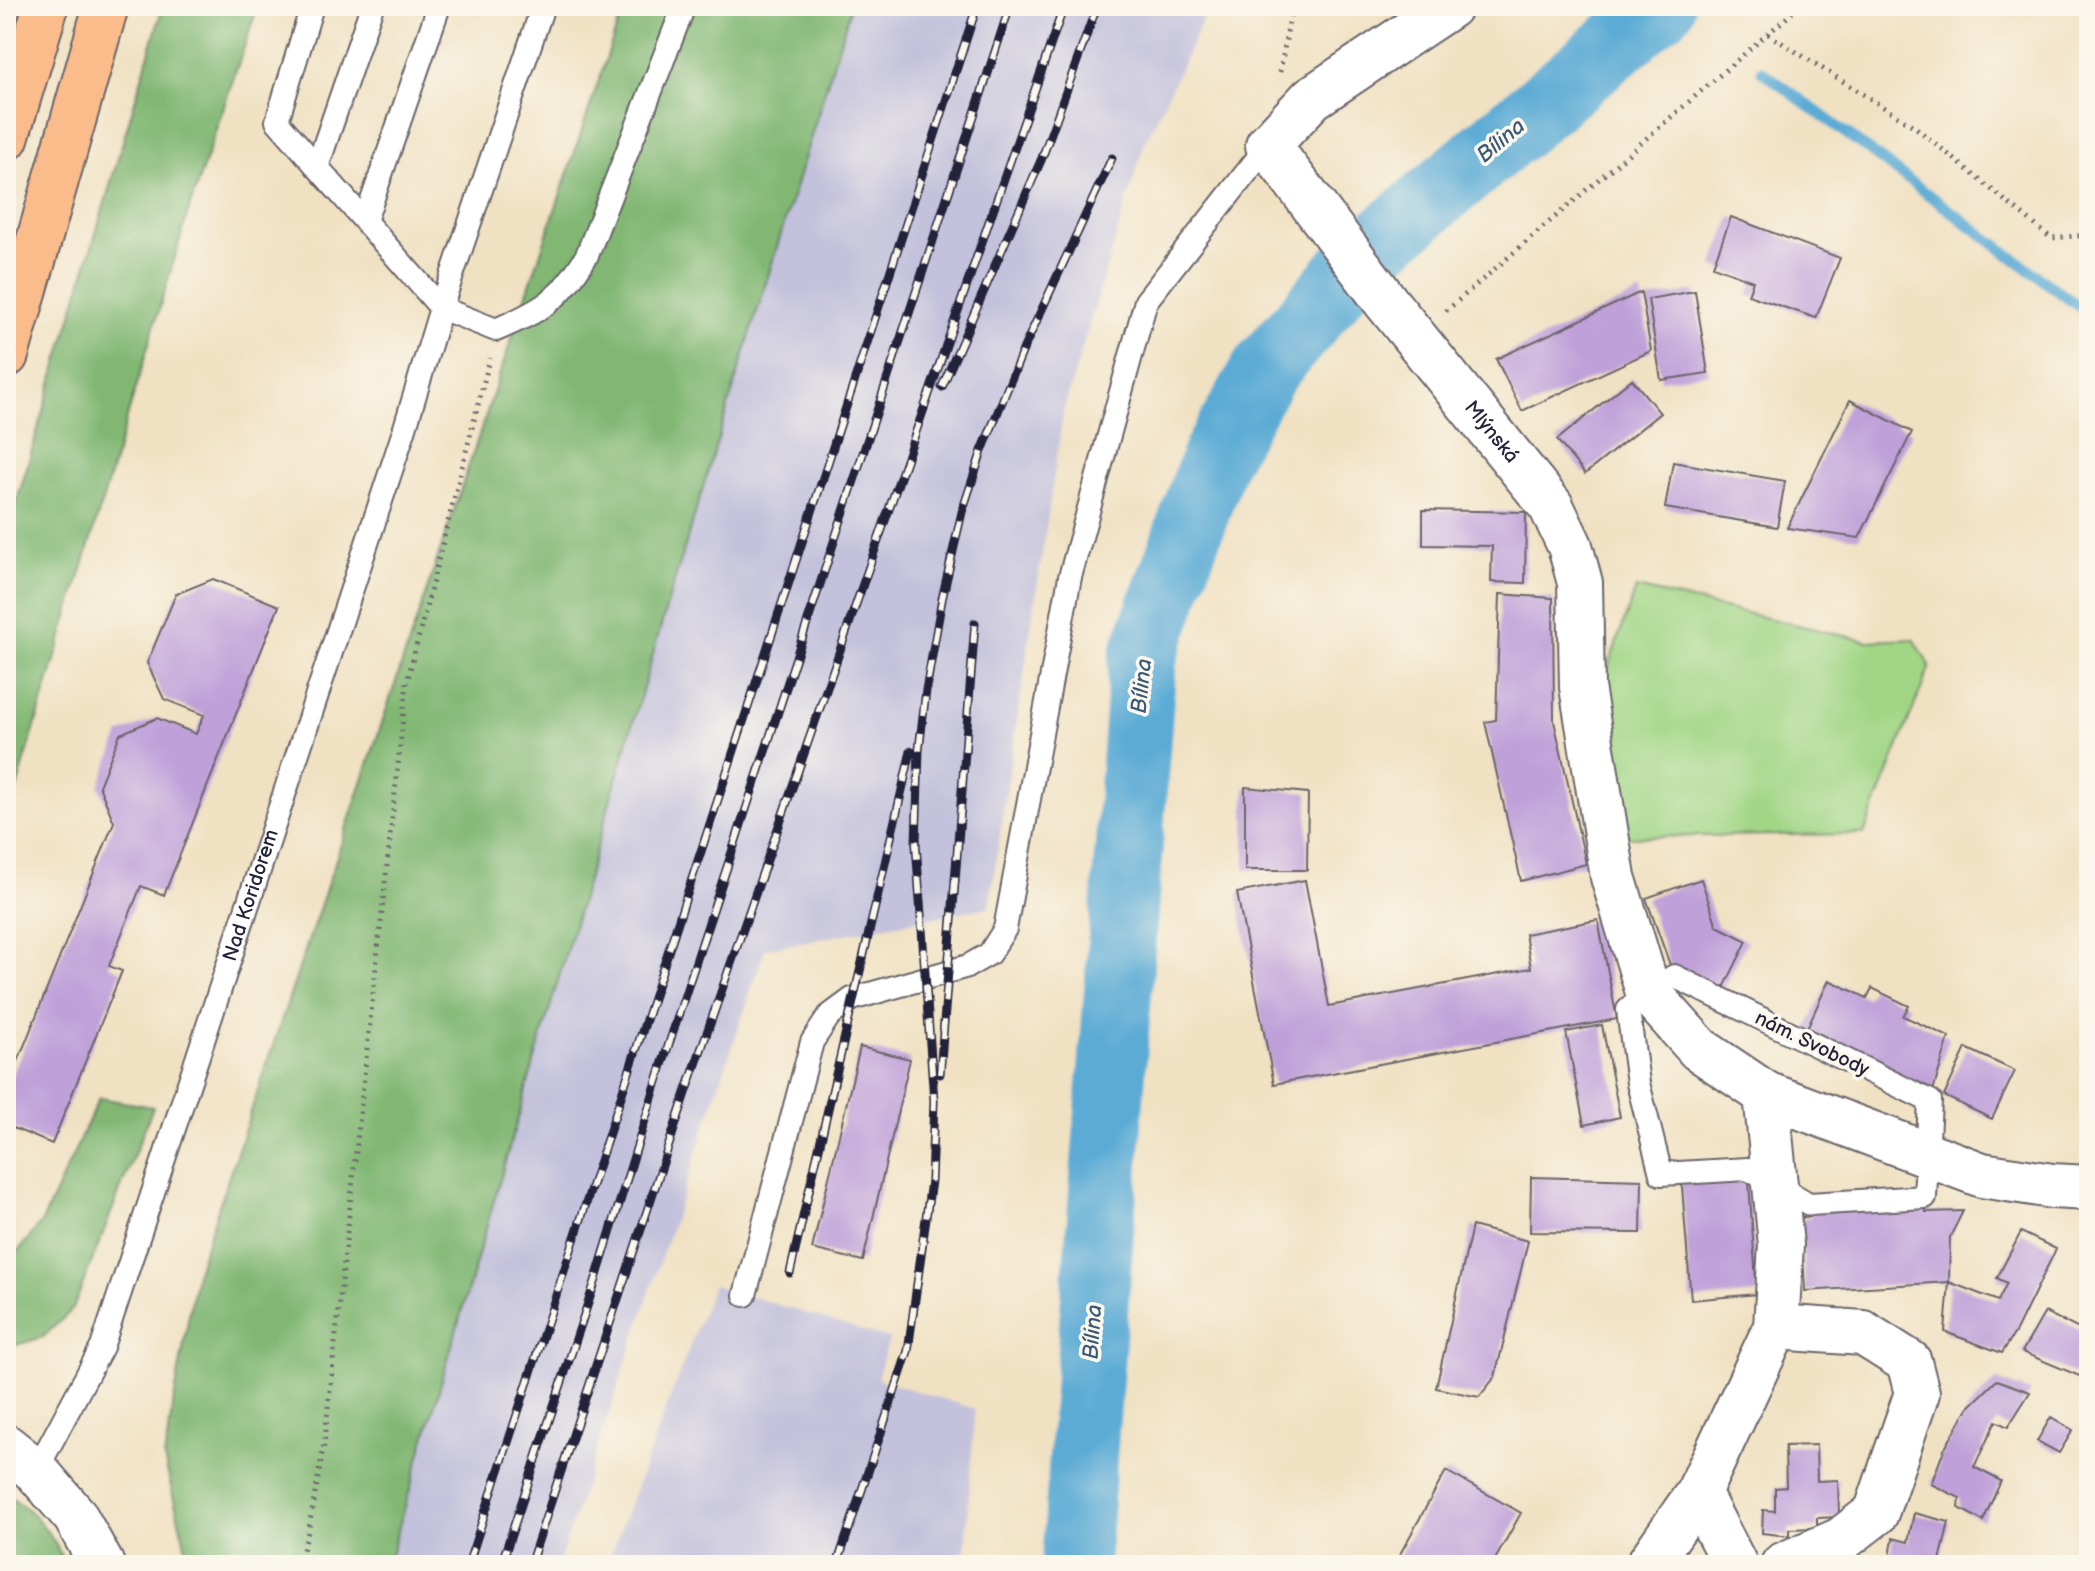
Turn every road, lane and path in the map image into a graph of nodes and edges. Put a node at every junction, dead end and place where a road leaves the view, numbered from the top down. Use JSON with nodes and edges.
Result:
{"nodes":[{"id":1,"x":46,"y":6,"type":"edge"},
{"id":2,"x":106,"y":6,"type":"edge"},
{"id":3,"x":312,"y":6,"type":"edge"},
{"id":4,"x":372,"y":6,"type":"edge"},
{"id":5,"x":439,"y":6,"type":"edge"},
{"id":6,"x":543,"y":6,"type":"edge"},
{"id":7,"x":684,"y":6,"type":"edge"},
{"id":8,"x":1450,"y":6,"type":"edge"},
{"id":9,"x":1800,"y":6,"type":"edge"},
{"id":10,"x":1768,"y":34,"type":"junction"},
{"id":11,"x":6,"y":138,"type":"edge"},
{"id":12,"x":1268,"y":145,"type":"junction"},
{"id":13,"x":317,"y":167,"type":"junction"},
{"id":14,"x":365,"y":221,"type":"junction"},
{"id":15,"x":2089,"y":235,"type":"edge"},
{"id":16,"x":441,"y":308,"type":"junction"},
{"id":17,"x":496,"y":330,"type":"junction"},
{"id":18,"x":1415,"y":337,"type":"junction"},
{"id":19,"x":6,"y":355,"type":"edge"},
{"id":20,"x":1648,"y":992,"type":"junction"},
{"id":21,"x":1766,"y":1094,"type":"junction"},
{"id":22,"x":1926,"y":1154,"type":"junction"},
{"id":23,"x":1775,"y":1184,"type":"junction"},
{"id":24,"x":2089,"y":1188,"type":"edge"},
{"id":25,"x":745,"y":1295,"type":"dead end"},
{"id":26,"x":1776,"y":1327,"type":"junction"},
{"id":27,"x":21,"y":1459,"type":"edge"},
{"id":28,"x":1698,"y":1493,"type":"junction"},
{"id":29,"x":102,"y":1565,"type":"edge"},
{"id":30,"x":299,"y":1565,"type":"edge"},
{"id":31,"x":1648,"y":1565,"type":"edge"},
{"id":32,"x":1735,"y":1565,"type":"edge"},
{"id":33,"x":1783,"y":1565,"type":"edge"}],
"edges":[{"from":1,"to":11,"type":"highway"},
{"from":2,"to":19,"type":"highway"},
{"from":3,"to":13,"type":"lane"},
{"from":4,"to":13,"type":"lane"},
{"from":5,"to":14,"type":"lane"},
{"from":6,"to":16,"type":"lane","name":"Nad Koridorem"},
{"from":7,"to":17,"type":"lane"},
{"from":8,"to":12,"type":"street"},
{"from":9,"to":10,"type":"path"},
{"from":10,"to":15,"type":"path"},
{"from":10,"to":18,"type":"path"},
{"from":12,"to":18,"type":"street","name":"Mlýnská"},
{"from":12,"to":25,"type":"lane"},
{"from":13,"to":14,"type":"lane"},
{"from":14,"to":16,"type":"lane"},
{"from":16,"to":17,"type":"lane"},
{"from":16,"to":27,"type":"lane","name":"Nad Koridorem"},
{"from":17,"to":30,"type":"path"},
{"from":18,"to":20,"type":"street","name":"Mlýnská"},
{"from":20,"to":21,"type":"street"},
{"from":20,"to":22,"type":"lane","name":"nám. Svobody"},
{"from":20,"to":23,"type":"lane","name":"nám. Svobody"},
{"from":21,"to":22,"type":"street"},
{"from":21,"to":23,"type":"street"},
{"from":22,"to":23,"type":"lane","name":"nám. Svobody"},
{"from":22,"to":24,"type":"street"},
{"from":23,"to":26,"type":"street"},
{"from":26,"to":28,"type":"street"},
{"from":26,"to":33,"type":"street"},
{"from":27,"to":29,"type":"street"},
{"from":28,"to":31,"type":"street"},
{"from":28,"to":32,"type":"street"}]}
